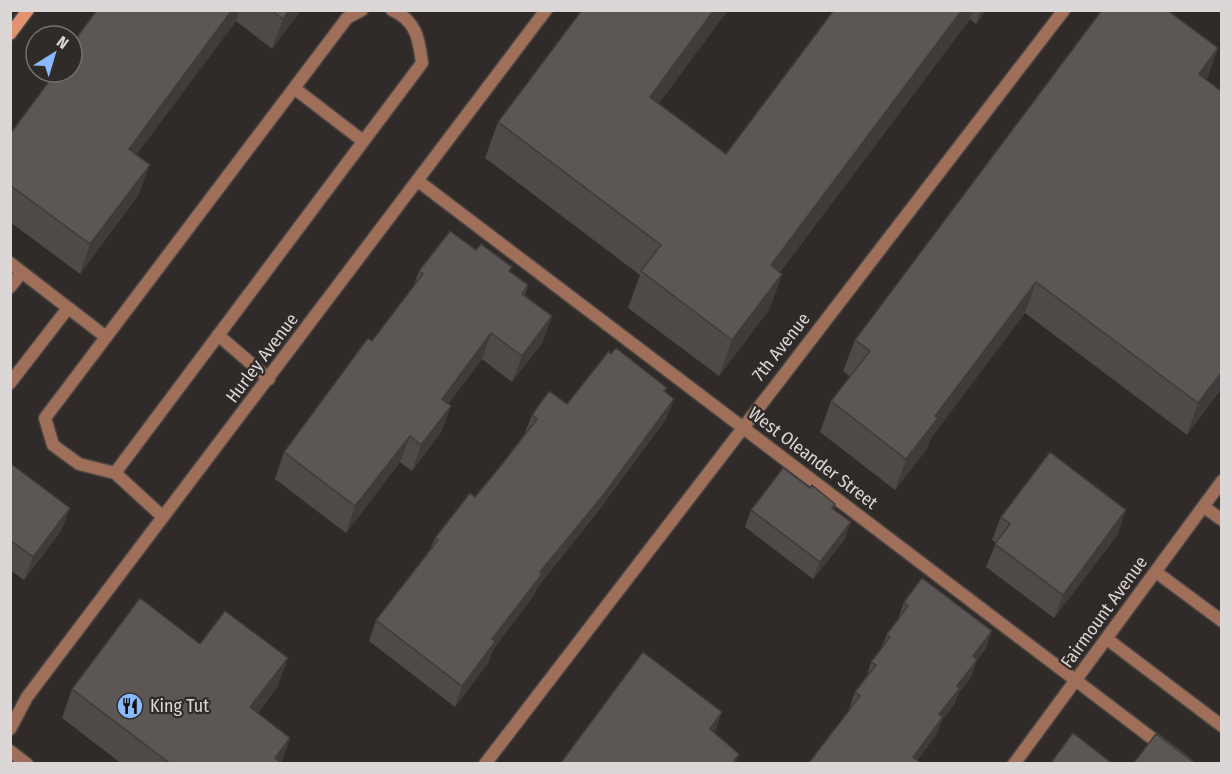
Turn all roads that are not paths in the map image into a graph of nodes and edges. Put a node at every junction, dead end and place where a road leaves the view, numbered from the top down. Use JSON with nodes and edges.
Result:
{"nodes":[{"id":1,"x":28,"y":10,"type":"edge"},
{"id":2,"x":362,"y":10,"type":"edge"},
{"id":3,"x":392,"y":10,"type":"edge"},
{"id":4,"x":546,"y":10,"type":"edge"},
{"id":5,"x":1064,"y":10,"type":"edge"},
{"id":6,"x":10,"y":34,"type":"edge"},
{"id":7,"x":294,"y":88,"type":"junction"},
{"id":8,"x":363,"y":141,"type":"junction"},
{"id":9,"x":418,"y":181,"type":"junction"},
{"id":10,"x":10,"y":263,"type":"edge"},
{"id":11,"x":22,"y":272,"type":"junction"},
{"id":12,"x":10,"y":287,"type":"edge"},
{"id":13,"x":68,"y":308,"type":"junction"},
{"id":14,"x":218,"y":335,"type":"junction"},
{"id":15,"x":106,"y":337,"type":"junction"},
{"id":16,"x":269,"y":379,"type":"junction"},
{"id":17,"x":10,"y":383,"type":"edge"},
{"id":18,"x":743,"y":426,"type":"junction"},
{"id":19,"x":115,"y":473,"type":"junction"},
{"id":20,"x":1221,"y":482,"type":"edge"},
{"id":21,"x":1204,"y":507,"type":"junction"},
{"id":22,"x":163,"y":517,"type":"junction"},
{"id":23,"x":1221,"y":520,"type":"edge"},
{"id":24,"x":1156,"y":572,"type":"junction"},
{"id":25,"x":1221,"y":621,"type":"edge"},
{"id":26,"x":1107,"y":639,"type":"junction"},
{"id":27,"x":1076,"y":681,"type":"junction"},
{"id":28,"x":1221,"y":726,"type":"edge"},
{"id":29,"x":10,"y":729,"type":"edge"},
{"id":30,"x":10,"y":751,"type":"edge"},
{"id":31,"x":27,"y":764,"type":"edge"},
{"id":32,"x":485,"y":764,"type":"edge"},
{"id":33,"x":1014,"y":764,"type":"edge"},
{"id":34,"x":1186,"y":764,"type":"edge"}],
"edges":[{"from":1,"to":6,"type":"main road"},
{"from":2,"to":7,"type":"street"},
{"from":3,"to":8,"type":"street"},
{"from":4,"to":9,"type":"street","name":"Hurley Avenue"},
{"from":5,"to":18,"type":"street","name":"7th Avenue"},
{"from":7,"to":8,"type":"street"},
{"from":7,"to":15,"type":"street"},
{"from":8,"to":14,"type":"street"},
{"from":9,"to":16,"type":"street","name":"Hurley Avenue"},
{"from":9,"to":18,"type":"street","name":"West Oleander Street"},
{"from":10,"to":11,"type":"street"},
{"from":11,"to":12,"type":"street"},
{"from":11,"to":13,"type":"street"},
{"from":13,"to":15,"type":"street"},
{"from":13,"to":17,"type":"street"},
{"from":14,"to":16,"type":"street"},
{"from":14,"to":19,"type":"street"},
{"from":15,"to":19,"type":"street"},
{"from":16,"to":22,"type":"street","name":"Hurley Avenue"},
{"from":18,"to":27,"type":"street","name":"West Oleander Street"},
{"from":18,"to":32,"type":"street","name":"7th Avenue"},
{"from":19,"to":22,"type":"street"},
{"from":20,"to":21,"type":"street","name":"Fairmount Avenue"},
{"from":21,"to":23,"type":"street"},
{"from":21,"to":24,"type":"street","name":"Fairmount Avenue"},
{"from":22,"to":29,"type":"street","name":"Hurley Avenue"},
{"from":24,"to":25,"type":"street"},
{"from":24,"to":26,"type":"street","name":"Fairmount Avenue"},
{"from":26,"to":27,"type":"street","name":"Fairmount Avenue"},
{"from":26,"to":28,"type":"street"},
{"from":27,"to":33,"type":"street","name":"Fairmount Avenue"},
{"from":27,"to":34,"type":"street","name":"West Oleander Street"},
{"from":30,"to":31,"type":"street"}]}
